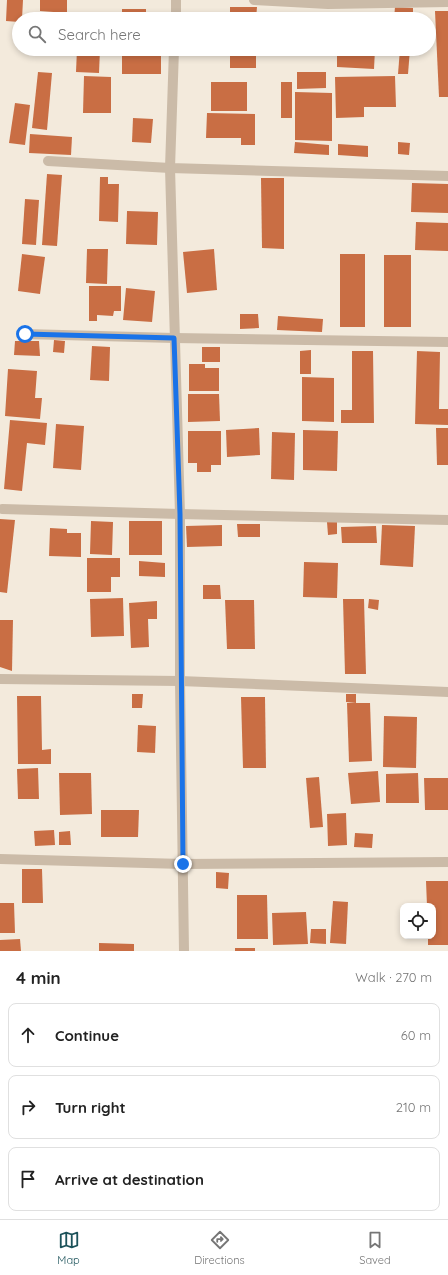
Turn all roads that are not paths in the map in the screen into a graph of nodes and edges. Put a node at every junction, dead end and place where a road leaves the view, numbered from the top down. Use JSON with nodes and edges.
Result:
{"nodes":[{"id":1,"x":176,"y":0,"type":"edge"},
{"id":2,"x":254,"y":0,"type":"edge"},
{"id":3,"x":448,"y":2,"type":"edge"},
{"id":4,"x":176,"y":12,"type":"edge"},
{"id":5,"x":174,"y":56,"type":"edge"},
{"id":6,"x":48,"y":161,"type":"dead end"},
{"id":7,"x":170,"y":168,"type":"junction"},
{"id":8,"x":448,"y":176,"type":"edge"},
{"id":9,"x":25,"y":334,"type":"dead end"},
{"id":10,"x":174,"y":338,"type":"junction"},
{"id":11,"x":448,"y":342,"type":"edge"},
{"id":12,"x":2,"y":509,"type":"dead end"},
{"id":13,"x":180,"y":514,"type":"junction"},
{"id":14,"x":448,"y":520,"type":"edge"},
{"id":15,"x":0,"y":679,"type":"edge"},
{"id":16,"x":180,"y":681,"type":"junction"},
{"id":17,"x":448,"y":692,"type":"edge"},
{"id":18,"x":0,"y":859,"type":"edge"},
{"id":19,"x":448,"y":862,"type":"edge"},
{"id":20,"x":183,"y":864,"type":"junction"},
{"id":21,"x":184,"y":951,"type":"edge"}],
"edges":[{"from":1,"to":4,"type":"street"},
{"from":2,"to":3,"type":"street"},
{"from":5,"to":7,"type":"street"},
{"from":6,"to":7,"type":"street"},
{"from":7,"to":8,"type":"street"},
{"from":7,"to":10,"type":"street"},
{"from":9,"to":10,"type":"street"},
{"from":10,"to":11,"type":"street"},
{"from":10,"to":13,"type":"street"},
{"from":12,"to":13,"type":"street"},
{"from":13,"to":14,"type":"street"},
{"from":13,"to":16,"type":"street"},
{"from":15,"to":16,"type":"street"},
{"from":16,"to":17,"type":"street"},
{"from":16,"to":20,"type":"street"},
{"from":18,"to":20,"type":"street"},
{"from":19,"to":20,"type":"street"},
{"from":20,"to":21,"type":"street"}]}
